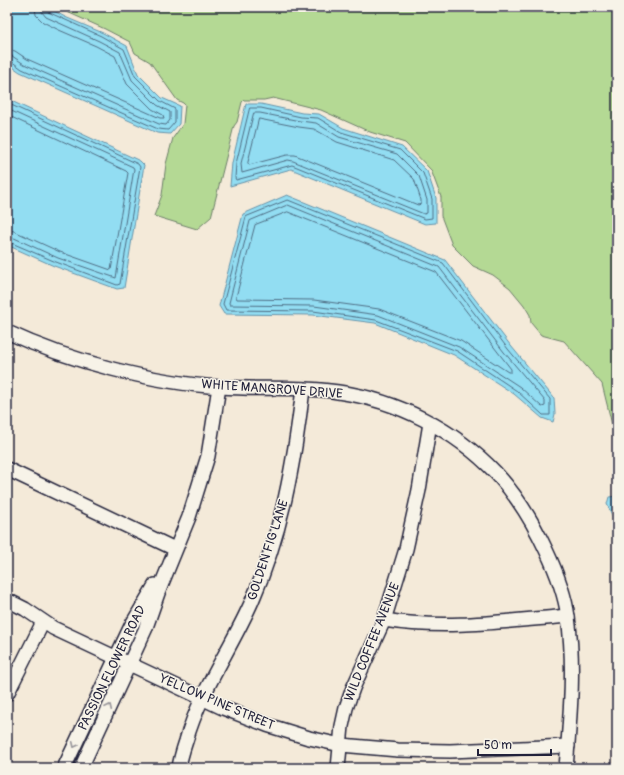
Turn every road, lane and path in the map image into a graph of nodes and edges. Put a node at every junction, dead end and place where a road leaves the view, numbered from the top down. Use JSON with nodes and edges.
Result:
{"nodes":[{"id":1,"x":8,"y":337,"type":"edge"},
{"id":2,"x":219,"y":387,"type":"junction"},
{"id":3,"x":303,"y":389,"type":"junction"},
{"id":4,"x":430,"y":423,"type":"junction"},
{"id":5,"x":7,"y":469,"type":"edge"},
{"id":6,"x":175,"y":549,"type":"junction"},
{"id":7,"x":7,"y":600,"type":"edge"},
{"id":8,"x":568,"y":616,"type":"junction"},
{"id":9,"x":384,"y":620,"type":"junction"},
{"id":10,"x":44,"y":622,"type":"junction"},
{"id":11,"x":116,"y":657,"type":"junction"},
{"id":12,"x":130,"y":663,"type":"junction"},
{"id":13,"x":7,"y":694,"type":"edge"},
{"id":14,"x":203,"y":698,"type":"junction"},
{"id":15,"x":340,"y":745,"type":"junction"},
{"id":16,"x":568,"y":746,"type":"junction"},
{"id":17,"x":64,"y":768,"type":"edge"},
{"id":18,"x":81,"y":768,"type":"edge"},
{"id":19,"x":179,"y":768,"type":"edge"},
{"id":20,"x":338,"y":768,"type":"edge"},
{"id":21,"x":566,"y":768,"type":"edge"}],
"edges":[{"from":1,"to":2,"type":"street","name":"WHITE MANGROVE DRIVE"},
{"from":2,"to":3,"type":"street","name":"WHITE MANGROVE DRIVE"},
{"from":2,"to":6,"type":"street","name":"PASSION FLOWER ROAD"},
{"from":3,"to":4,"type":"street","name":"WHITE MANGROVE DRIVE"},
{"from":3,"to":14,"type":"street","name":"GOLDEN FIG LANE"},
{"from":4,"to":8,"type":"street","name":"WHITE MANGROVE DRIVE"},
{"from":4,"to":9,"type":"street","name":"WILD COFFEE AVENUE"},
{"from":5,"to":6,"type":"street"},
{"from":6,"to":11,"type":"street","name":"PASSION FLOWER ROAD"},
{"from":6,"to":12,"type":"street","name":"PASSION FLOWER ROAD"},
{"from":7,"to":10,"type":"street","name":"YELLOW PINE STREET"},
{"from":8,"to":9,"type":"street"},
{"from":8,"to":16,"type":"street","name":"WHITE MANGROVE DRIVE"},
{"from":9,"to":15,"type":"street","name":"WILD COFFEE AVENUE"},
{"from":10,"to":11,"type":"street","name":"YELLOW PINE STREET"},
{"from":10,"to":13,"type":"street"},
{"from":11,"to":12,"type":"street","name":"YELLOW PINE STREET"},
{"from":11,"to":17,"type":"street","name":"PASSION FLOWER ROAD","one_way":true},
{"from":12,"to":14,"type":"street","name":"YELLOW PINE STREET"},
{"from":18,"to":12,"type":"street","name":"PASSION FLOWER ROAD","one_way":true},
{"from":14,"to":15,"type":"street","name":"YELLOW PINE STREET"},
{"from":14,"to":19,"type":"street","name":"GOLDEN FIG LANE"},
{"from":15,"to":16,"type":"street","name":"YELLOW PINE STREET"},
{"from":15,"to":20,"type":"street","name":"WILD COFFEE AVENUE"},
{"from":16,"to":21,"type":"street","name":"WHITE MANGROVE DRIVE"}]}
